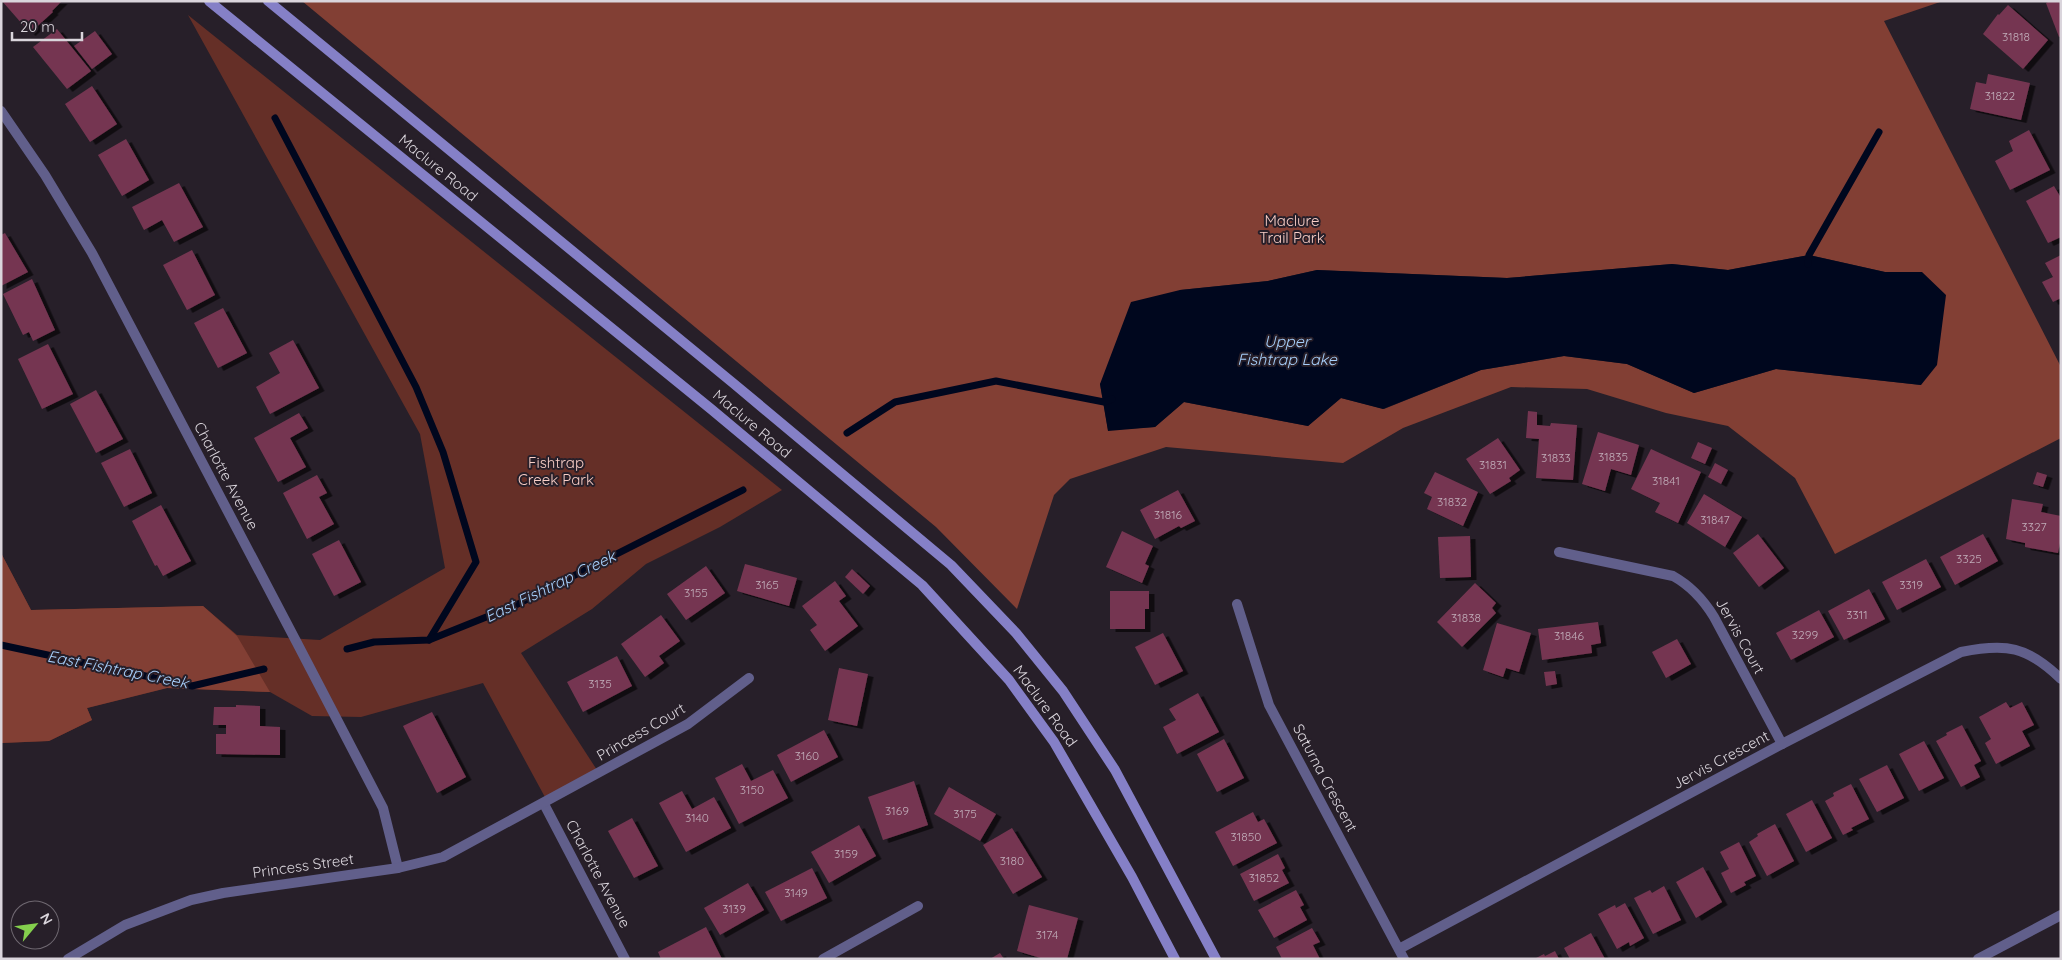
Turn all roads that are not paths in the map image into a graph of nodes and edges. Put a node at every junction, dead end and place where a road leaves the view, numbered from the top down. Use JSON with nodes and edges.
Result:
{"nodes":[{"id":1,"x":208,"y":1,"type":"edge"},
{"id":2,"x":268,"y":1,"type":"edge"},
{"id":3,"x":1,"y":110,"type":"edge"},
{"id":4,"x":1559,"y":552,"type":"dead end"},
{"id":5,"x":1237,"y":604,"type":"dead end"},
{"id":6,"x":749,"y":678,"type":"dead end"},
{"id":7,"x":2061,"y":679,"type":"edge"},
{"id":8,"x":1782,"y":744,"type":"junction"},
{"id":9,"x":544,"y":804,"type":"junction"},
{"id":10,"x":398,"y":868,"type":"junction"},
{"id":11,"x":918,"y":906,"type":"dead end"},
{"id":12,"x":2061,"y":915,"type":"edge"},
{"id":13,"x":1399,"y":949,"type":"junction"},
{"id":14,"x":68,"y":959,"type":"edge"},
{"id":15,"x":625,"y":959,"type":"edge"},
{"id":16,"x":823,"y":959,"type":"edge"},
{"id":17,"x":1175,"y":959,"type":"edge"},
{"id":18,"x":1216,"y":959,"type":"edge"},
{"id":19,"x":1404,"y":959,"type":"edge"},
{"id":20,"x":1978,"y":959,"type":"edge"}],
"edges":[{"from":1,"to":17,"type":"main road","name":"Maclure Road"},
{"from":2,"to":18,"type":"main road","name":"Maclure Road"},
{"from":3,"to":10,"type":"street","name":"Charlotte Avenue"},
{"from":4,"to":8,"type":"street","name":"Jervis Court"},
{"from":5,"to":13,"type":"street","name":"Saturna Crescent"},
{"from":6,"to":9,"type":"street","name":"Princess Court"},
{"from":7,"to":8,"type":"street","name":"Jervis Crescent"},
{"from":8,"to":13,"type":"street","name":"Jervis Crescent"},
{"from":9,"to":10,"type":"street","name":"Princess Street"},
{"from":9,"to":15,"type":"street","name":"Charlotte Avenue"},
{"from":10,"to":14,"type":"street","name":"Princess Street"},
{"from":11,"to":16,"type":"street"},
{"from":12,"to":20,"type":"street"},
{"from":13,"to":19,"type":"street","name":"Saturna Crescent"}]}
